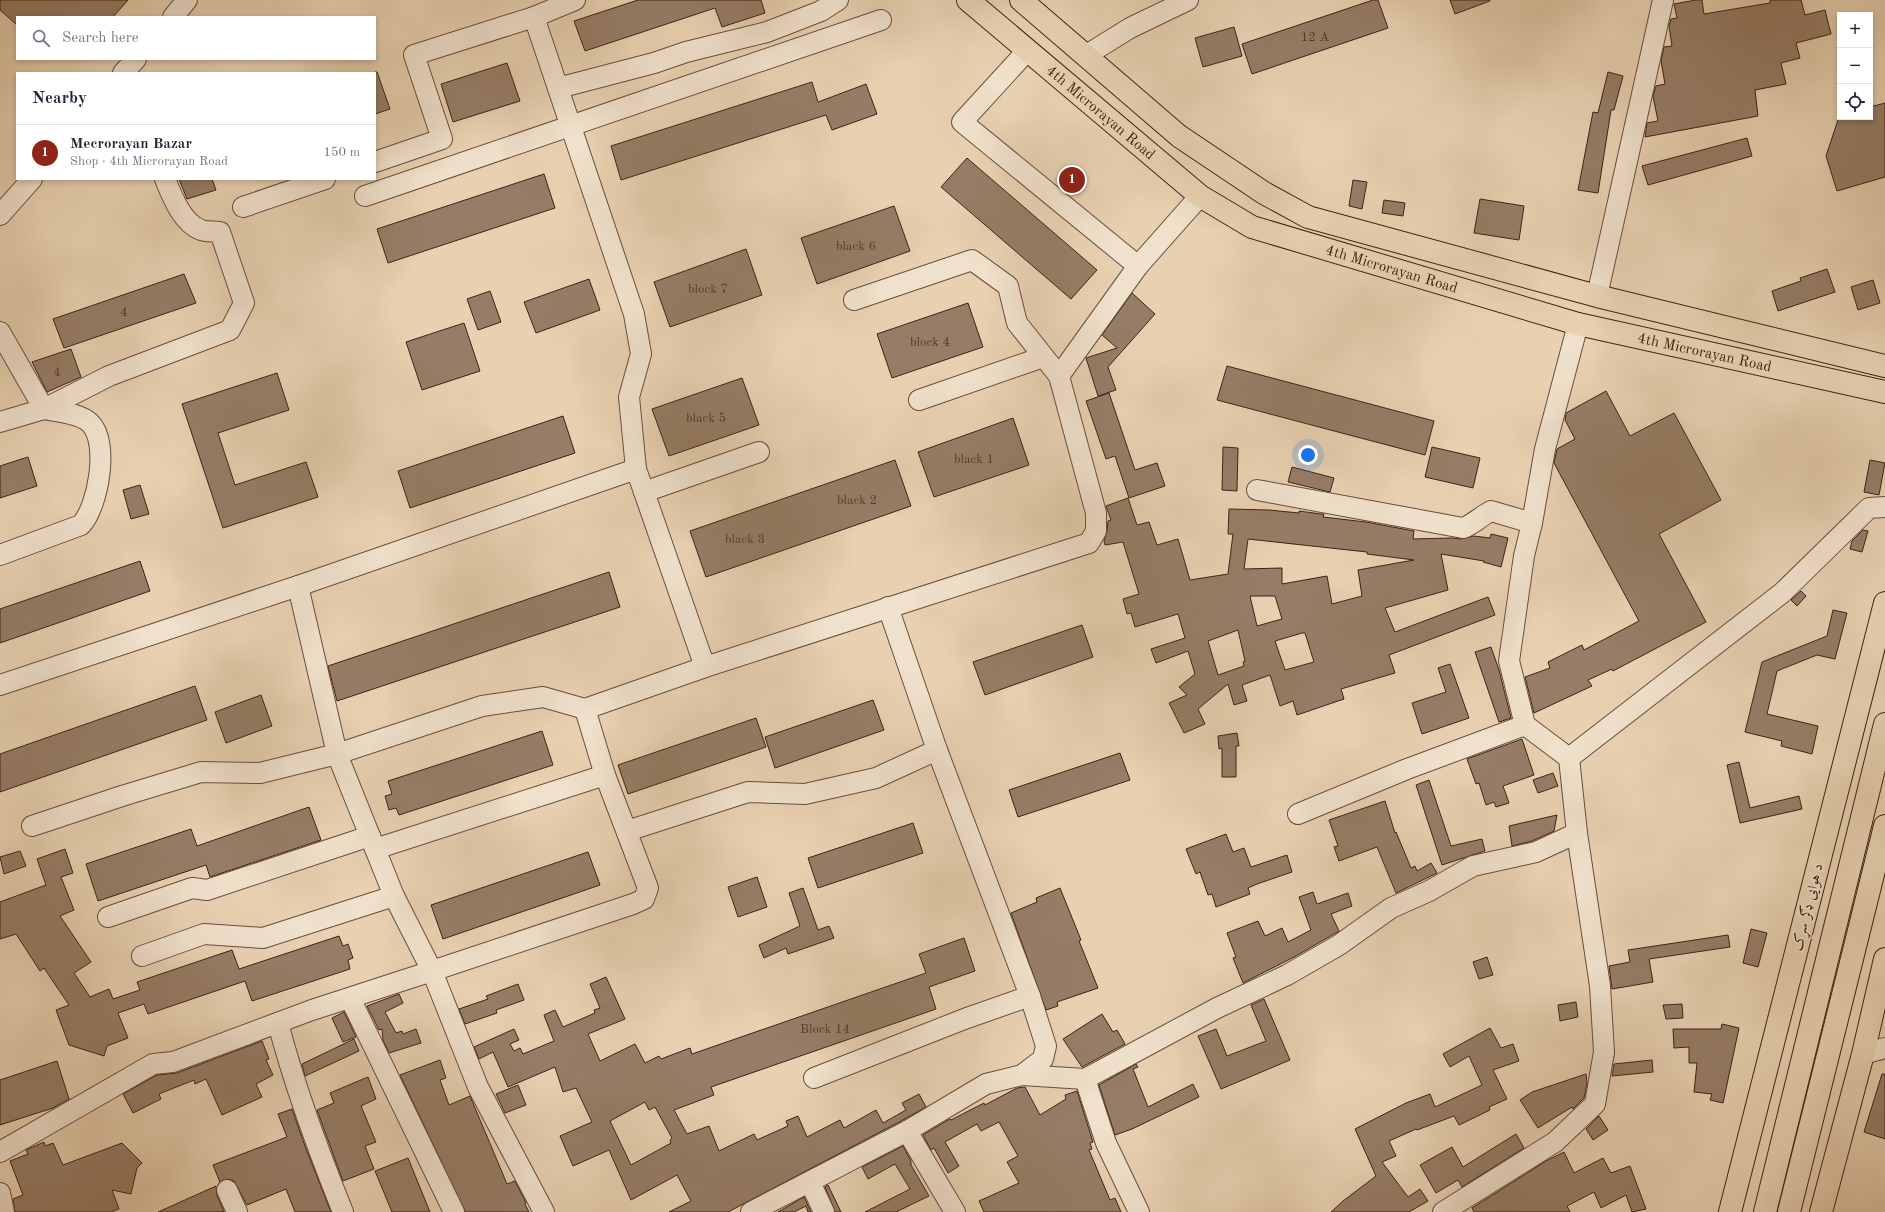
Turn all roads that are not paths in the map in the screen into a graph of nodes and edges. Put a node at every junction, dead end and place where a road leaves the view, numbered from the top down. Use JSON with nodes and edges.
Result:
{"nodes":[{"id":1,"x":575,"y":0,"type":"edge"},
{"id":2,"x":838,"y":0,"type":"edge"},
{"id":3,"x":968,"y":0,"type":"edge"},
{"id":4,"x":1021,"y":0,"type":"edge"},
{"id":5,"x":1188,"y":0,"type":"edge"},
{"id":6,"x":1663,"y":0,"type":"edge"},
{"id":7,"x":534,"y":17,"type":"junction"},
{"id":8,"x":881,"y":20,"type":"dead end"},
{"id":9,"x":1027,"y":51,"type":"junction"},
{"id":10,"x":1085,"y":56,"type":"junction"},
{"id":11,"x":135,"y":60,"type":"edge"},
{"id":12,"x":124,"y":72,"type":"edge"},
{"id":13,"x":558,"y":88,"type":"junction"},
{"id":14,"x":571,"y":126,"type":"junction"},
{"id":15,"x":376,"y":162,"type":"edge"},
{"id":16,"x":31,"y":180,"type":"edge"},
{"id":17,"x":165,"y":180,"type":"edge"},
{"id":18,"x":322,"y":180,"type":"edge"},
{"id":19,"x":364,"y":196,"type":"dead end"},
{"id":20,"x":1200,"y":196,"type":"junction"},
{"id":21,"x":242,"y":207,"type":"dead end"},
{"id":22,"x":0,"y":215,"type":"edge"},
{"id":23,"x":1413,"y":247,"type":"junction"},
{"id":24,"x":1138,"y":266,"type":"junction"},
{"id":25,"x":1408,"y":275,"type":"junction"},
{"id":26,"x":1597,"y":296,"type":"junction"},
{"id":27,"x":854,"y":300,"type":"dead end"},
{"id":28,"x":1578,"y":324,"type":"junction"},
{"id":29,"x":0,"y":332,"type":"edge"},
{"id":30,"x":1043,"y":357,"type":"junction"},
{"id":31,"x":1885,"y":366,"type":"edge"},
{"id":32,"x":1059,"y":376,"type":"junction"},
{"id":33,"x":1885,"y":392,"type":"edge"},
{"id":34,"x":919,"y":400,"type":"dead end"},
{"id":35,"x":44,"y":409,"type":"junction"},
{"id":36,"x":0,"y":422,"type":"edge"},
{"id":37,"x":759,"y":452,"type":"dead end"},
{"id":38,"x":636,"y":469,"type":"junction"},
{"id":39,"x":1257,"y":490,"type":"dead end"},
{"id":40,"x":644,"y":492,"type":"junction"},
{"id":41,"x":1885,"y":507,"type":"edge"},
{"id":42,"x":1532,"y":523,"type":"junction"},
{"id":43,"x":0,"y":555,"type":"edge"},
{"id":44,"x":298,"y":586,"type":"junction"},
{"id":45,"x":1885,"y":603,"type":"edge"},
{"id":46,"x":888,"y":607,"type":"junction"},
{"id":47,"x":705,"y":667,"type":"junction"},
{"id":48,"x":0,"y":685,"type":"edge"},
{"id":49,"x":585,"y":709,"type":"junction"},
{"id":50,"x":1885,"y":724,"type":"edge"},
{"id":51,"x":1525,"y":725,"type":"junction"},
{"id":52,"x":937,"y":750,"type":"junction"},
{"id":53,"x":337,"y":754,"type":"junction"},
{"id":54,"x":1569,"y":758,"type":"junction"},
{"id":55,"x":605,"y":775,"type":"junction"},
{"id":56,"x":1298,"y":814,"type":"dead end"},
{"id":57,"x":32,"y":826,"type":"dead end"},
{"id":58,"x":1885,"y":826,"type":"edge"},
{"id":59,"x":627,"y":831,"type":"junction"},
{"id":60,"x":1577,"y":834,"type":"junction"},
{"id":61,"x":373,"y":842,"type":"junction"},
{"id":62,"x":394,"y":896,"type":"junction"},
{"id":63,"x":108,"y":917,"type":"dead end"},
{"id":64,"x":142,"y":956,"type":"dead end"},
{"id":65,"x":1885,"y":959,"type":"edge"},
{"id":66,"x":432,"y":971,"type":"junction"},
{"id":67,"x":1030,"y":996,"type":"junction"},
{"id":68,"x":350,"y":998,"type":"junction"},
{"id":69,"x":278,"y":1023,"type":"junction"},
{"id":70,"x":1885,"y":1048,"type":"edge"},
{"id":71,"x":1863,"y":1054,"type":"junction"},
{"id":72,"x":1022,"y":1075,"type":"junction"},
{"id":73,"x":814,"y":1078,"type":"dead end"},
{"id":74,"x":1085,"y":1079,"type":"junction"},
{"id":75,"x":907,"y":1131,"type":"junction"},
{"id":76,"x":0,"y":1152,"type":"edge"},
{"id":77,"x":810,"y":1182,"type":"junction"},
{"id":78,"x":227,"y":1190,"type":"dead end"},
{"id":79,"x":0,"y":1193,"type":"edge"},
{"id":80,"x":4,"y":1212,"type":"edge"},
{"id":81,"x":236,"y":1212,"type":"edge"},
{"id":82,"x":343,"y":1212,"type":"edge"},
{"id":83,"x":454,"y":1212,"type":"edge"},
{"id":84,"x":544,"y":1212,"type":"edge"},
{"id":85,"x":751,"y":1212,"type":"edge"},
{"id":86,"x":824,"y":1212,"type":"edge"},
{"id":87,"x":955,"y":1212,"type":"edge"},
{"id":88,"x":1139,"y":1212,"type":"edge"},
{"id":89,"x":1443,"y":1212,"type":"edge"},
{"id":90,"x":1730,"y":1212,"type":"edge"},
{"id":91,"x":1765,"y":1212,"type":"edge"},
{"id":92,"x":1789,"y":1212,"type":"edge"},
{"id":93,"x":1822,"y":1212,"type":"edge"}],
"edges":[{"from":1,"to":7,"type":"street"},
{"from":2,"to":13,"type":"street"},
{"from":3,"to":9,"type":"main road","name":"4th Microrayan Road"},
{"from":4,"to":10,"type":"main road","name":"4th Microrayan Road"},
{"from":5,"to":10,"type":"street"},
{"from":6,"to":26,"type":"street"},
{"from":7,"to":13,"type":"street"},
{"from":7,"to":15,"type":"street"},
{"from":8,"to":14,"type":"street"},
{"from":9,"to":20,"type":"main road","name":"4th Microrayan Road"},
{"from":9,"to":24,"type":"street"},
{"from":10,"to":23,"type":"main road","name":"4th Microrayan Road"},
{"from":11,"to":12,"type":"street"},
{"from":13,"to":14,"type":"street"},
{"from":14,"to":19,"type":"street"},
{"from":14,"to":38,"type":"street"},
{"from":16,"to":22,"type":"street"},
{"from":17,"to":35,"type":"street"},
{"from":18,"to":21,"type":"street"},
{"from":20,"to":24,"type":"street"},
{"from":20,"to":25,"type":"main road","name":"4th Microrayan Road"},
{"from":23,"to":25,"type":"main road"},
{"from":23,"to":26,"type":"main road","name":"4th Microrayan Road"},
{"from":24,"to":32,"type":"street"},
{"from":25,"to":28,"type":"main road","name":"4th Microrayan Road"},
{"from":26,"to":31,"type":"main road","name":"4th Microrayan Road"},
{"from":27,"to":30,"type":"street"},
{"from":28,"to":33,"type":"main road","name":"4th Microrayan Road"},
{"from":28,"to":42,"type":"street"},
{"from":29,"to":35,"type":"street"},
{"from":30,"to":32,"type":"street"},
{"from":30,"to":34,"type":"street"},
{"from":32,"to":46,"type":"street"},
{"from":35,"to":36,"type":"street"},
{"from":35,"to":43,"type":"street"},
{"from":37,"to":40,"type":"street"},
{"from":38,"to":40,"type":"street"},
{"from":38,"to":44,"type":"street"},
{"from":39,"to":42,"type":"street"},
{"from":40,"to":47,"type":"street"},
{"from":41,"to":54,"type":"street"},
{"from":42,"to":51,"type":"street"},
{"from":44,"to":48,"type":"street"},
{"from":44,"to":53,"type":"street"},
{"from":45,"to":90,"type":"main road","name":"د هوایی ډګر سړک"},
{"from":46,"to":47,"type":"street"},
{"from":46,"to":52,"type":"street"},
{"from":47,"to":49,"type":"street"},
{"from":49,"to":53,"type":"street"},
{"from":49,"to":55,"type":"street"},
{"from":50,"to":91,"type":"main road"},
{"from":51,"to":54,"type":"street"},
{"from":51,"to":56,"type":"street"},
{"from":52,"to":59,"type":"street"},
{"from":52,"to":67,"type":"street"},
{"from":53,"to":57,"type":"street"},
{"from":53,"to":61,"type":"street"},
{"from":54,"to":60,"type":"street"},
{"from":55,"to":59,"type":"street"},
{"from":55,"to":61,"type":"street"},
{"from":58,"to":92,"type":"main road"},
{"from":59,"to":66,"type":"street"},
{"from":60,"to":74,"type":"street"},
{"from":60,"to":89,"type":"street"},
{"from":61,"to":62,"type":"street"},
{"from":61,"to":63,"type":"street"},
{"from":62,"to":64,"type":"street"},
{"from":62,"to":66,"type":"street"},
{"from":65,"to":71,"type":"main road"},
{"from":66,"to":68,"type":"street"},
{"from":66,"to":84,"type":"street"},
{"from":67,"to":72,"type":"street"},
{"from":67,"to":73,"type":"street"},
{"from":68,"to":69,"type":"street"},
{"from":68,"to":83,"type":"street"},
{"from":69,"to":76,"type":"street"},
{"from":69,"to":82,"type":"street"},
{"from":70,"to":71,"type":"street"},
{"from":71,"to":93,"type":"main road"},
{"from":72,"to":74,"type":"street"},
{"from":72,"to":75,"type":"street"},
{"from":74,"to":88,"type":"street"},
{"from":75,"to":77,"type":"street"},
{"from":75,"to":87,"type":"street"},
{"from":77,"to":85,"type":"street"},
{"from":77,"to":86,"type":"street"},
{"from":78,"to":81,"type":"street"},
{"from":79,"to":80,"type":"street"}]}
